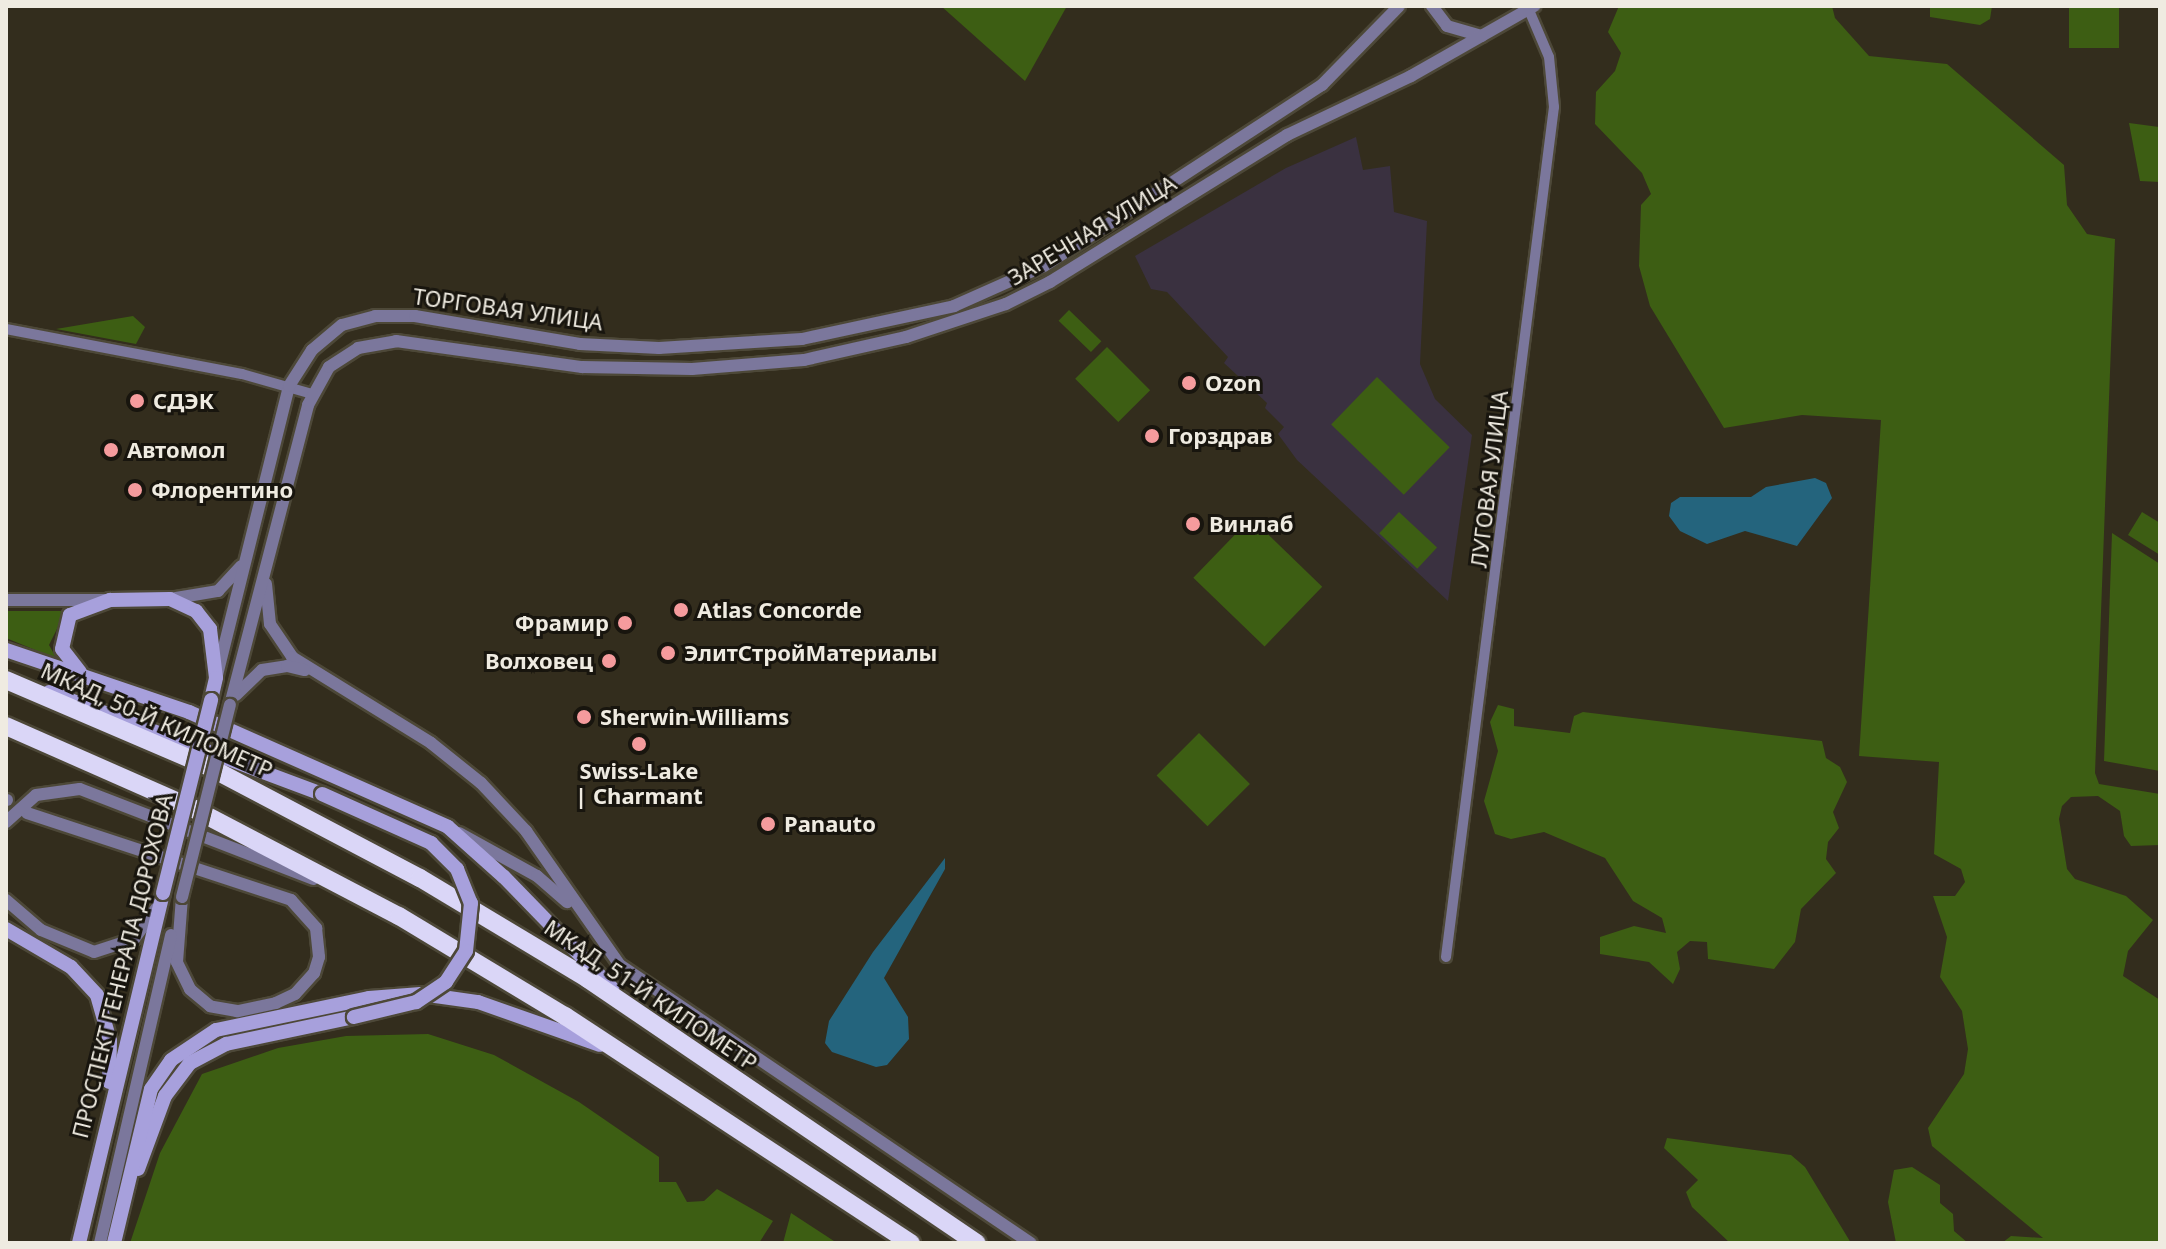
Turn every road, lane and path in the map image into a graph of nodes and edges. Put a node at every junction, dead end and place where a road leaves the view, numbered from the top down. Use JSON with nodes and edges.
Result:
{"nodes":[{"id":1,"x":1399,"y":6,"type":"edge"},
{"id":2,"x":1432,"y":6,"type":"edge"},
{"id":3,"x":1531,"y":8,"type":"edge"},
{"id":4,"x":1482,"y":36,"type":"junction"},
{"id":5,"x":6,"y":329,"type":"edge"},
{"id":6,"x":691,"y":346,"type":"joint"},
{"id":7,"x":692,"y":369,"type":"joint"},
{"id":8,"x":289,"y":386,"type":"junction"},
{"id":9,"x":312,"y":394,"type":"junction"},
{"id":10,"x":251,"y":545,"type":"junction"},
{"id":11,"x":266,"y":569,"type":"junction"},
{"id":12,"x":170,"y":599,"type":"junction"},
{"id":13,"x":6,"y":600,"type":"edge"},
{"id":14,"x":110,"y":600,"type":"junction"},
{"id":15,"x":6,"y":650,"type":"edge"},
{"id":16,"x":308,"y":671,"type":"junction"},
{"id":17,"x":216,"y":678,"type":"junction"},
{"id":18,"x":94,"y":680,"type":"junction"},
{"id":19,"x":13,"y":683,"type":"edge"},
{"id":20,"x":211,"y":700,"type":"joint"},
{"id":21,"x":230,"y":705,"type":"junction"},
{"id":22,"x":6,"y":726,"type":"edge"},
{"id":23,"x":287,"y":806,"type":"joint"},
{"id":24,"x":27,"y":813,"type":"dead end"},
{"id":25,"x":6,"y":822,"type":"edge"},
{"id":26,"x":448,"y":827,"type":"junction"},
{"id":27,"x":163,"y":893,"type":"junction"},
{"id":28,"x":182,"y":897,"type":"junction"},
{"id":29,"x":6,"y":900,"type":"edge"},
{"id":30,"x":371,"y":900,"type":"junction"},
{"id":31,"x":589,"y":925,"type":"junction"},
{"id":32,"x":6,"y":929,"type":"edge"},
{"id":33,"x":1446,"y":957,"type":"dead end"},
{"id":34,"x":648,"y":1020,"type":"junction"},
{"id":35,"x":623,"y":1054,"type":"junction"},
{"id":36,"x":101,"y":1146,"type":"junction"},
{"id":37,"x":120,"y":1218,"type":"junction"},
{"id":38,"x":79,"y":1243,"type":"edge"},
{"id":39,"x":100,"y":1243,"type":"edge"},
{"id":40,"x":114,"y":1243,"type":"edge"},
{"id":41,"x":911,"y":1243,"type":"edge"},
{"id":42,"x":977,"y":1243,"type":"edge"},
{"id":43,"x":1031,"y":1243,"type":"edge"}],
"edges":[{"from":1,"to":6,"type":"street","name":"ЗАРЕЧНАЯ УЛИЦА"},
{"from":2,"to":4,"type":"street"},
{"from":3,"to":4,"type":"street","name":"ЗАРЕЧНАЯ УЛИЦА"},
{"from":3,"to":33,"type":"street","name":"ЛУГОВАЯ УЛИЦА"},
{"from":4,"to":7,"type":"street","name":"ЗАРЕЧНАЯ УЛИЦА"},
{"from":5,"to":8,"type":"street"},
{"from":6,"to":8,"type":"street","name":"ТОРГОВАЯ УЛИЦА"},
{"from":7,"to":9,"type":"street","name":"ТОРГОВАЯ УЛИЦА"},
{"from":8,"to":9,"type":"street"},
{"from":8,"to":10,"type":"street","name":"ТОРГОВАЯ УЛИЦА"},
{"from":9,"to":11,"type":"street","name":"ТОРГОВАЯ УЛИЦА"},
{"from":10,"to":12,"type":"street"},
{"from":10,"to":17,"type":"street","name":"ТОРГОВАЯ УЛИЦА"},
{"from":11,"to":16,"type":"street"},
{"from":11,"to":21,"type":"street","name":"ТОРГОВАЯ УЛИЦА"},
{"from":12,"to":14,"type":"main road"},
{"from":12,"to":17,"type":"main road"},
{"from":13,"to":14,"type":"street"},
{"from":14,"to":18,"type":"main road"},
{"from":15,"to":18,"type":"main road"},
{"from":16,"to":21,"type":"street"},
{"from":16,"to":31,"type":"street"},
{"from":17,"to":20,"type":"main road","name":"ТОРГОВАЯ УЛИЦА"},
{"from":18,"to":26,"type":"main road"},
{"from":19,"to":23,"type":"highway","name":"МКАД, 50-Й КИЛОМЕТР"},
{"from":19,"to":37,"type":"main road","bridge":true},
{"from":20,"to":27,"type":"main road","name":"ПРОСПЕКТ ГЕНЕРАЛА ДОРОХОВА","bridge":true},
{"from":21,"to":28,"type":"street","name":"ПРОСПЕКТ ГЕНЕРАЛА ДОРОХОВА","bridge":true},
{"from":22,"to":30,"type":"highway"},
{"from":23,"to":34,"type":"highway","name":"МКАД, 51-Й КИЛОМЕТР"},
{"from":24,"to":28,"type":"street"},
{"from":25,"to":30,"type":"street"},
{"from":26,"to":31,"type":"street"},
{"from":26,"to":34,"type":"main road"},
{"from":27,"to":29,"type":"street"},
{"from":27,"to":36,"type":"main road","name":"ПРОСПЕКТ ГЕНЕРАЛА ДОРОХОВА"},
{"from":28,"to":39,"type":"street","name":"ПРОСПЕКТ ГЕНЕРАЛА ДОРОХОВА"},
{"from":30,"to":35,"type":"highway"},
{"from":31,"to":43,"type":"street"},
{"from":32,"to":36,"type":"main road"},
{"from":34,"to":42,"type":"highway","name":"МКАД, 51-Й КИЛОМЕТР"},
{"from":35,"to":37,"type":"main road"},
{"from":35,"to":41,"type":"highway"},
{"from":36,"to":38,"type":"main road","name":"ПРОСПЕКТ ГЕНЕРАЛА ДОРОХОВА"},
{"from":37,"to":40,"type":"main road"}]}
